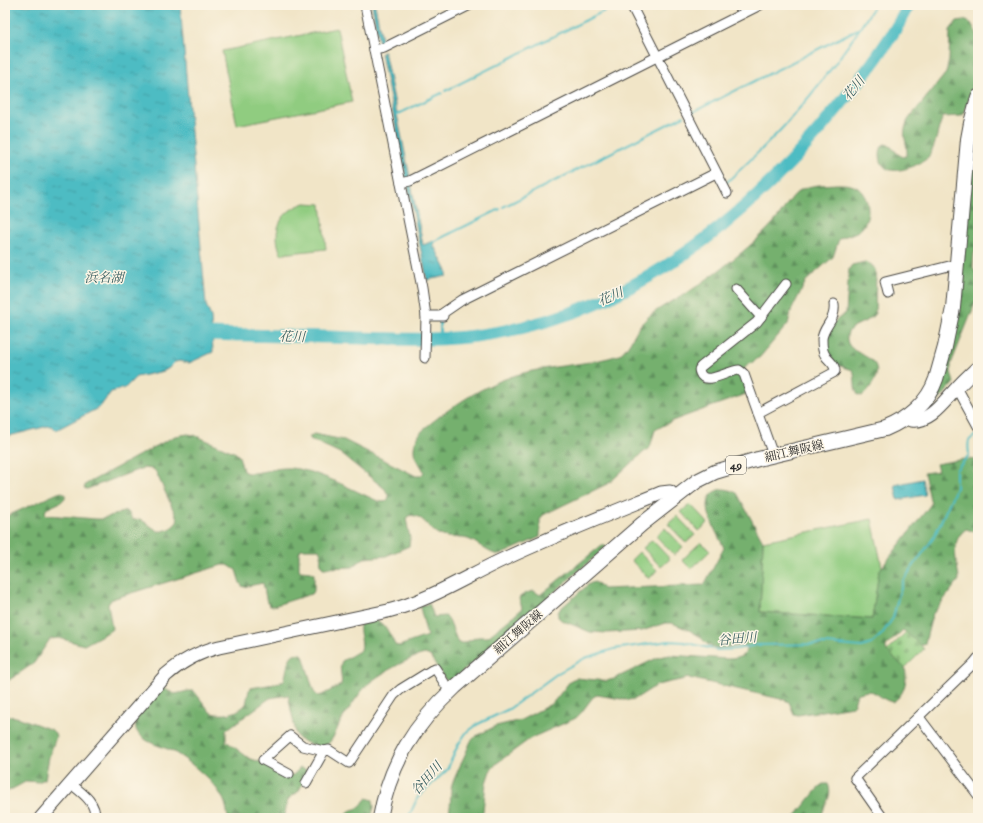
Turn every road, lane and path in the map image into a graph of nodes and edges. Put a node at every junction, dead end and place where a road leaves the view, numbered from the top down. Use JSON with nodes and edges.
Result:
{"nodes":[{"id":1,"x":365,"y":5,"type":"edge"},
{"id":2,"x":470,"y":5,"type":"edge"},
{"id":3,"x":631,"y":5,"type":"edge"},
{"id":4,"x":760,"y":5,"type":"edge"},
{"id":5,"x":374,"y":50,"type":"junction"},
{"id":6,"x":657,"y":57,"type":"junction"},
{"id":7,"x":978,"y":97,"type":"edge"},
{"id":8,"x":716,"y":173,"type":"junction"},
{"id":9,"x":400,"y":183,"type":"junction"},
{"id":10,"x":727,"y":193,"type":"dead end"},
{"id":11,"x":958,"y":264,"type":"junction"},
{"id":12,"x":786,"y":284,"type":"dead end"},
{"id":13,"x":736,"y":288,"type":"dead end"},
{"id":14,"x":888,"y":294,"type":"dead end"},
{"id":15,"x":834,"y":304,"type":"dead end"},
{"id":16,"x":426,"y":317,"type":"junction"},
{"id":17,"x":761,"y":317,"type":"junction"},
{"id":18,"x":425,"y":358,"type":"dead end"},
{"id":19,"x":978,"y":367,"type":"edge"},
{"id":20,"x":956,"y":389,"type":"junction"},
{"id":21,"x":758,"y":413,"type":"junction"},
{"id":22,"x":908,"y":416,"type":"junction"},
{"id":23,"x":978,"y":426,"type":"edge"},
{"id":24,"x":773,"y":455,"type":"junction"},
{"id":25,"x":675,"y":497,"type":"junction"},
{"id":26,"x":978,"y":658,"type":"edge"},
{"id":27,"x":450,"y":692,"type":"junction"},
{"id":28,"x":918,"y":717,"type":"junction"},
{"id":29,"x":324,"y":751,"type":"junction"},
{"id":30,"x":289,"y":774,"type":"dead end"},
{"id":31,"x":306,"y":783,"type":"dead end"},
{"id":32,"x":71,"y":784,"type":"junction"},
{"id":33,"x":978,"y":795,"type":"edge"},
{"id":34,"x":41,"y":818,"type":"edge"},
{"id":35,"x":95,"y":818,"type":"edge"},
{"id":36,"x":380,"y":818,"type":"edge"},
{"id":37,"x":883,"y":818,"type":"edge"}],
"edges":[{"from":1,"to":5,"type":"street"},
{"from":2,"to":5,"type":"street"},
{"from":3,"to":6,"type":"street"},
{"from":4,"to":6,"type":"street"},
{"from":5,"to":9,"type":"street"},
{"from":6,"to":8,"type":"street"},
{"from":6,"to":9,"type":"street"},
{"from":7,"to":11,"type":"main road","name":"細江舞阪線","number":"49"},
{"from":8,"to":10,"type":"street"},
{"from":8,"to":16,"type":"street"},
{"from":9,"to":16,"type":"street"},
{"from":11,"to":14,"type":"street"},
{"from":11,"to":22,"type":"main road","name":"細江舞阪線","number":"49"},
{"from":12,"to":17,"type":"street"},
{"from":13,"to":17,"type":"street"},
{"from":15,"to":21,"type":"street"},
{"from":16,"to":18,"type":"street"},
{"from":17,"to":21,"type":"street"},
{"from":19,"to":20,"type":"street"},
{"from":20,"to":22,"type":"street"},
{"from":20,"to":23,"type":"street"},
{"from":21,"to":24,"type":"street"},
{"from":22,"to":24,"type":"main road","name":"細江舞阪線","number":"49"},
{"from":24,"to":25,"type":"main road","name":"細江舞阪線","number":"49"},
{"from":25,"to":27,"type":"main road","name":"細江舞阪線","number":"49"},
{"from":25,"to":32,"type":"street"},
{"from":26,"to":28,"type":"street"},
{"from":27,"to":29,"type":"street"},
{"from":27,"to":36,"type":"main road","name":"細江舞阪線","number":"49"},
{"from":28,"to":33,"type":"street"},
{"from":28,"to":37,"type":"street"},
{"from":29,"to":30,"type":"street"},
{"from":29,"to":31,"type":"street"},
{"from":32,"to":34,"type":"street"},
{"from":32,"to":35,"type":"street"}]}
